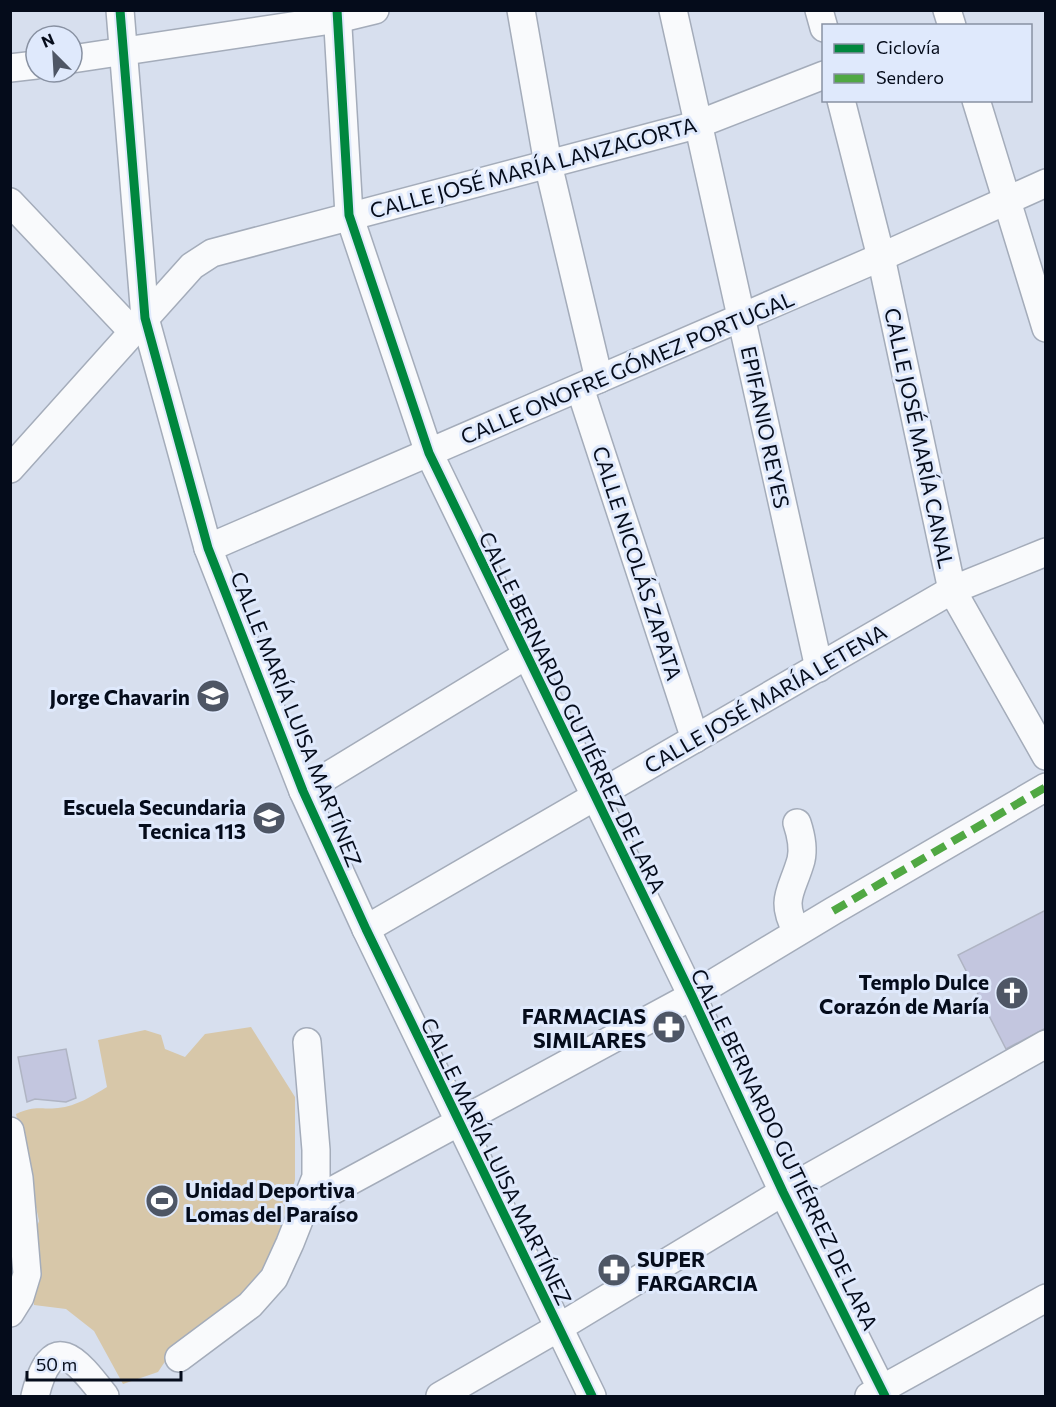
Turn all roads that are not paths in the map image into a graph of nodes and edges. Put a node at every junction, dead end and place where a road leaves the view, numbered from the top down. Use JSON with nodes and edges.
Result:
{"nodes":[{"id":1,"x":120,"y":10,"type":"edge"},
{"id":2,"x":375,"y":10,"type":"edge"},
{"id":3,"x":521,"y":10,"type":"edge"},
{"id":4,"x":673,"y":10,"type":"edge"},
{"id":5,"x":338,"y":15,"type":"edge"},
{"id":6,"x":123,"y":51,"type":"junction"},
{"id":7,"x":84,"y":57,"type":"edge"},
{"id":8,"x":822,"y":76,"type":"edge"},
{"id":9,"x":842,"y":102,"type":"edge"},
{"id":10,"x":977,"y":102,"type":"edge"},
{"id":11,"x":696,"y":125,"type":"junction"},
{"id":12,"x":548,"y":164,"type":"junction"},
{"id":13,"x":1046,"y":183,"type":"edge"},
{"id":14,"x":1008,"y":200,"type":"junction"},
{"id":15,"x":10,"y":202,"type":"edge"},
{"id":16,"x":349,"y":215,"type":"junction"},
{"id":17,"x":881,"y":257,"type":"junction"},
{"id":18,"x":742,"y":317,"type":"junction"},
{"id":19,"x":139,"y":325,"type":"junction"},
{"id":20,"x":1046,"y":328,"type":"edge"},
{"id":21,"x":589,"y":384,"type":"junction"},
{"id":22,"x":429,"y":453,"type":"junction"},
{"id":23,"x":10,"y":469,"type":"edge"},
{"id":24,"x":208,"y":548,"type":"junction"},
{"id":25,"x":1046,"y":552,"type":"edge"},
{"id":26,"x":952,"y":590,"type":"junction"},
{"id":27,"x":525,"y":656,"type":"junction"},
{"id":28,"x":819,"y":668,"type":"junction"},
{"id":29,"x":695,"y":739,"type":"junction"},
{"id":30,"x":1046,"y":756,"type":"edge"},
{"id":31,"x":1046,"y":787,"type":"edge"},
{"id":32,"x":303,"y":791,"type":"junction"},
{"id":33,"x":593,"y":797,"type":"junction"},
{"id":34,"x":797,"y":823,"type":"dead end"},
{"id":35,"x":366,"y":929,"type":"junction"},
{"id":36,"x":797,"y":933,"type":"junction"},
{"id":37,"x":692,"y":996,"type":"junction"},
{"id":38,"x":307,"y":1042,"type":"dead end"},
{"id":39,"x":1046,"y":1044,"type":"edge"},
{"id":40,"x":459,"y":1121,"type":"junction"},
{"id":41,"x":10,"y":1131,"type":"edge"},
{"id":42,"x":783,"y":1192,"type":"junction"},
{"id":43,"x":304,"y":1206,"type":"junction"},
{"id":44,"x":1046,"y":1298,"type":"edge"},
{"id":45,"x":10,"y":1313,"type":"edge"},
{"id":46,"x":558,"y":1328,"type":"junction"},
{"id":47,"x":179,"y":1358,"type":"dead end"},
{"id":48,"x":879,"y":1394,"type":"edge"},
{"id":49,"x":35,"y":1396,"type":"edge"},
{"id":50,"x":105,"y":1396,"type":"edge"},
{"id":51,"x":440,"y":1396,"type":"edge"},
{"id":52,"x":592,"y":1396,"type":"edge"}],
"edges":[{"from":1,"to":6,"type":"street","name":"CALLE MARÍA LUISA MARTÍNEZ"},
{"from":2,"to":5,"type":"street"},
{"from":3,"to":12,"type":"street","name":"CALLE NICOLÁS ZAPATA"},
{"from":4,"to":11,"type":"street","name":"EPIFANIO REYES"},
{"from":5,"to":6,"type":"street"},
{"from":5,"to":16,"type":"street","name":"CALLE BERNARDO GUTIÉRREZ DE LARA"},
{"from":6,"to":7,"type":"street"},
{"from":6,"to":19,"type":"street","name":"CALLE MARÍA LUISA MARTÍNEZ"},
{"from":8,"to":11,"type":"street","name":"CALLE JOSÉ MARÍA LANZAGORTA"},
{"from":9,"to":17,"type":"street","name":"CALLE JOSÉ MARÍA CANAL"},
{"from":10,"to":14,"type":"street"},
{"from":11,"to":12,"type":"street","name":"CALLE JOSÉ MARÍA LANZAGORTA"},
{"from":11,"to":18,"type":"street","name":"EPIFANIO REYES"},
{"from":12,"to":16,"type":"street","name":"CALLE JOSÉ MARÍA LANZAGORTA"},
{"from":12,"to":21,"type":"street","name":"CALLE NICOLÁS ZAPATA"},
{"from":13,"to":14,"type":"street","name":"CALLE ONOFRE GÓMEZ PORTUGAL"},
{"from":14,"to":17,"type":"street","name":"CALLE ONOFRE GÓMEZ PORTUGAL"},
{"from":14,"to":20,"type":"street"},
{"from":15,"to":19,"type":"street"},
{"from":16,"to":19,"type":"street","name":"CALLE JOSÉ MARÍA LANZAGORTA"},
{"from":16,"to":22,"type":"street","name":"CALLE BERNARDO GUTIÉRREZ DE LARA"},
{"from":17,"to":18,"type":"street","name":"CALLE ONOFRE GÓMEZ PORTUGAL"},
{"from":17,"to":26,"type":"street","name":"CALLE JOSÉ MARÍA CANAL"},
{"from":18,"to":21,"type":"street","name":"CALLE ONOFRE GÓMEZ PORTUGAL"},
{"from":18,"to":28,"type":"street","name":"EPIFANIO REYES"},
{"from":19,"to":23,"type":"street","name":"CALLE JOSÉ MARÍA LANZAGORTA"},
{"from":19,"to":24,"type":"street","name":"CALLE MARÍA LUISA MARTÍNEZ"},
{"from":21,"to":22,"type":"street","name":"CALLE ONOFRE GÓMEZ PORTUGAL"},
{"from":21,"to":29,"type":"street","name":"CALLE NICOLÁS ZAPATA"},
{"from":22,"to":24,"type":"street","name":"CALLE ONOFRE GÓMEZ PORTUGAL"},
{"from":22,"to":27,"type":"street","name":"CALLE BERNARDO GUTIÉRREZ DE LARA"},
{"from":24,"to":32,"type":"street","name":"CALLE MARÍA LUISA MARTÍNEZ"},
{"from":25,"to":26,"type":"street","name":"CALLE JOSÉ MARÍA LETENA"},
{"from":26,"to":28,"type":"street","name":"CALLE JOSÉ MARÍA LETENA"},
{"from":26,"to":30,"type":"street","name":"CALLE JOSÉ MARÍA CANAL"},
{"from":27,"to":32,"type":"street"},
{"from":27,"to":33,"type":"street","name":"CALLE BERNARDO GUTIÉRREZ DE LARA"},
{"from":28,"to":29,"type":"street","name":"CALLE JOSÉ MARÍA LETENA"},
{"from":29,"to":33,"type":"street","name":"CALLE JOSÉ MARÍA LETENA"},
{"from":31,"to":36,"type":"street"},
{"from":32,"to":35,"type":"street","name":"CALLE MARÍA LUISA MARTÍNEZ"},
{"from":33,"to":35,"type":"street","name":"CALLE JOSÉ MARÍA LETENA"},
{"from":33,"to":37,"type":"street","name":"CALLE BERNARDO GUTIÉRREZ DE LARA"},
{"from":34,"to":36,"type":"street"},
{"from":35,"to":40,"type":"street","name":"CALLE MARÍA LUISA MARTÍNEZ"},
{"from":36,"to":37,"type":"street"},
{"from":37,"to":40,"type":"street"},
{"from":37,"to":42,"type":"street","name":"CALLE BERNARDO GUTIÉRREZ DE LARA"},
{"from":38,"to":43,"type":"street"},
{"from":39,"to":42,"type":"street"},
{"from":40,"to":43,"type":"street"},
{"from":40,"to":46,"type":"street","name":"CALLE MARÍA LUISA MARTÍNEZ"},
{"from":41,"to":45,"type":"street"},
{"from":42,"to":46,"type":"street"},
{"from":42,"to":48,"type":"street","name":"CALLE BERNARDO GUTIÉRREZ DE LARA"},
{"from":43,"to":47,"type":"street"},
{"from":44,"to":48,"type":"street"},
{"from":46,"to":51,"type":"street"},
{"from":46,"to":52,"type":"street","name":"CALLE MARÍA LUISA MARTÍNEZ"},
{"from":49,"to":50,"type":"street"}]}
